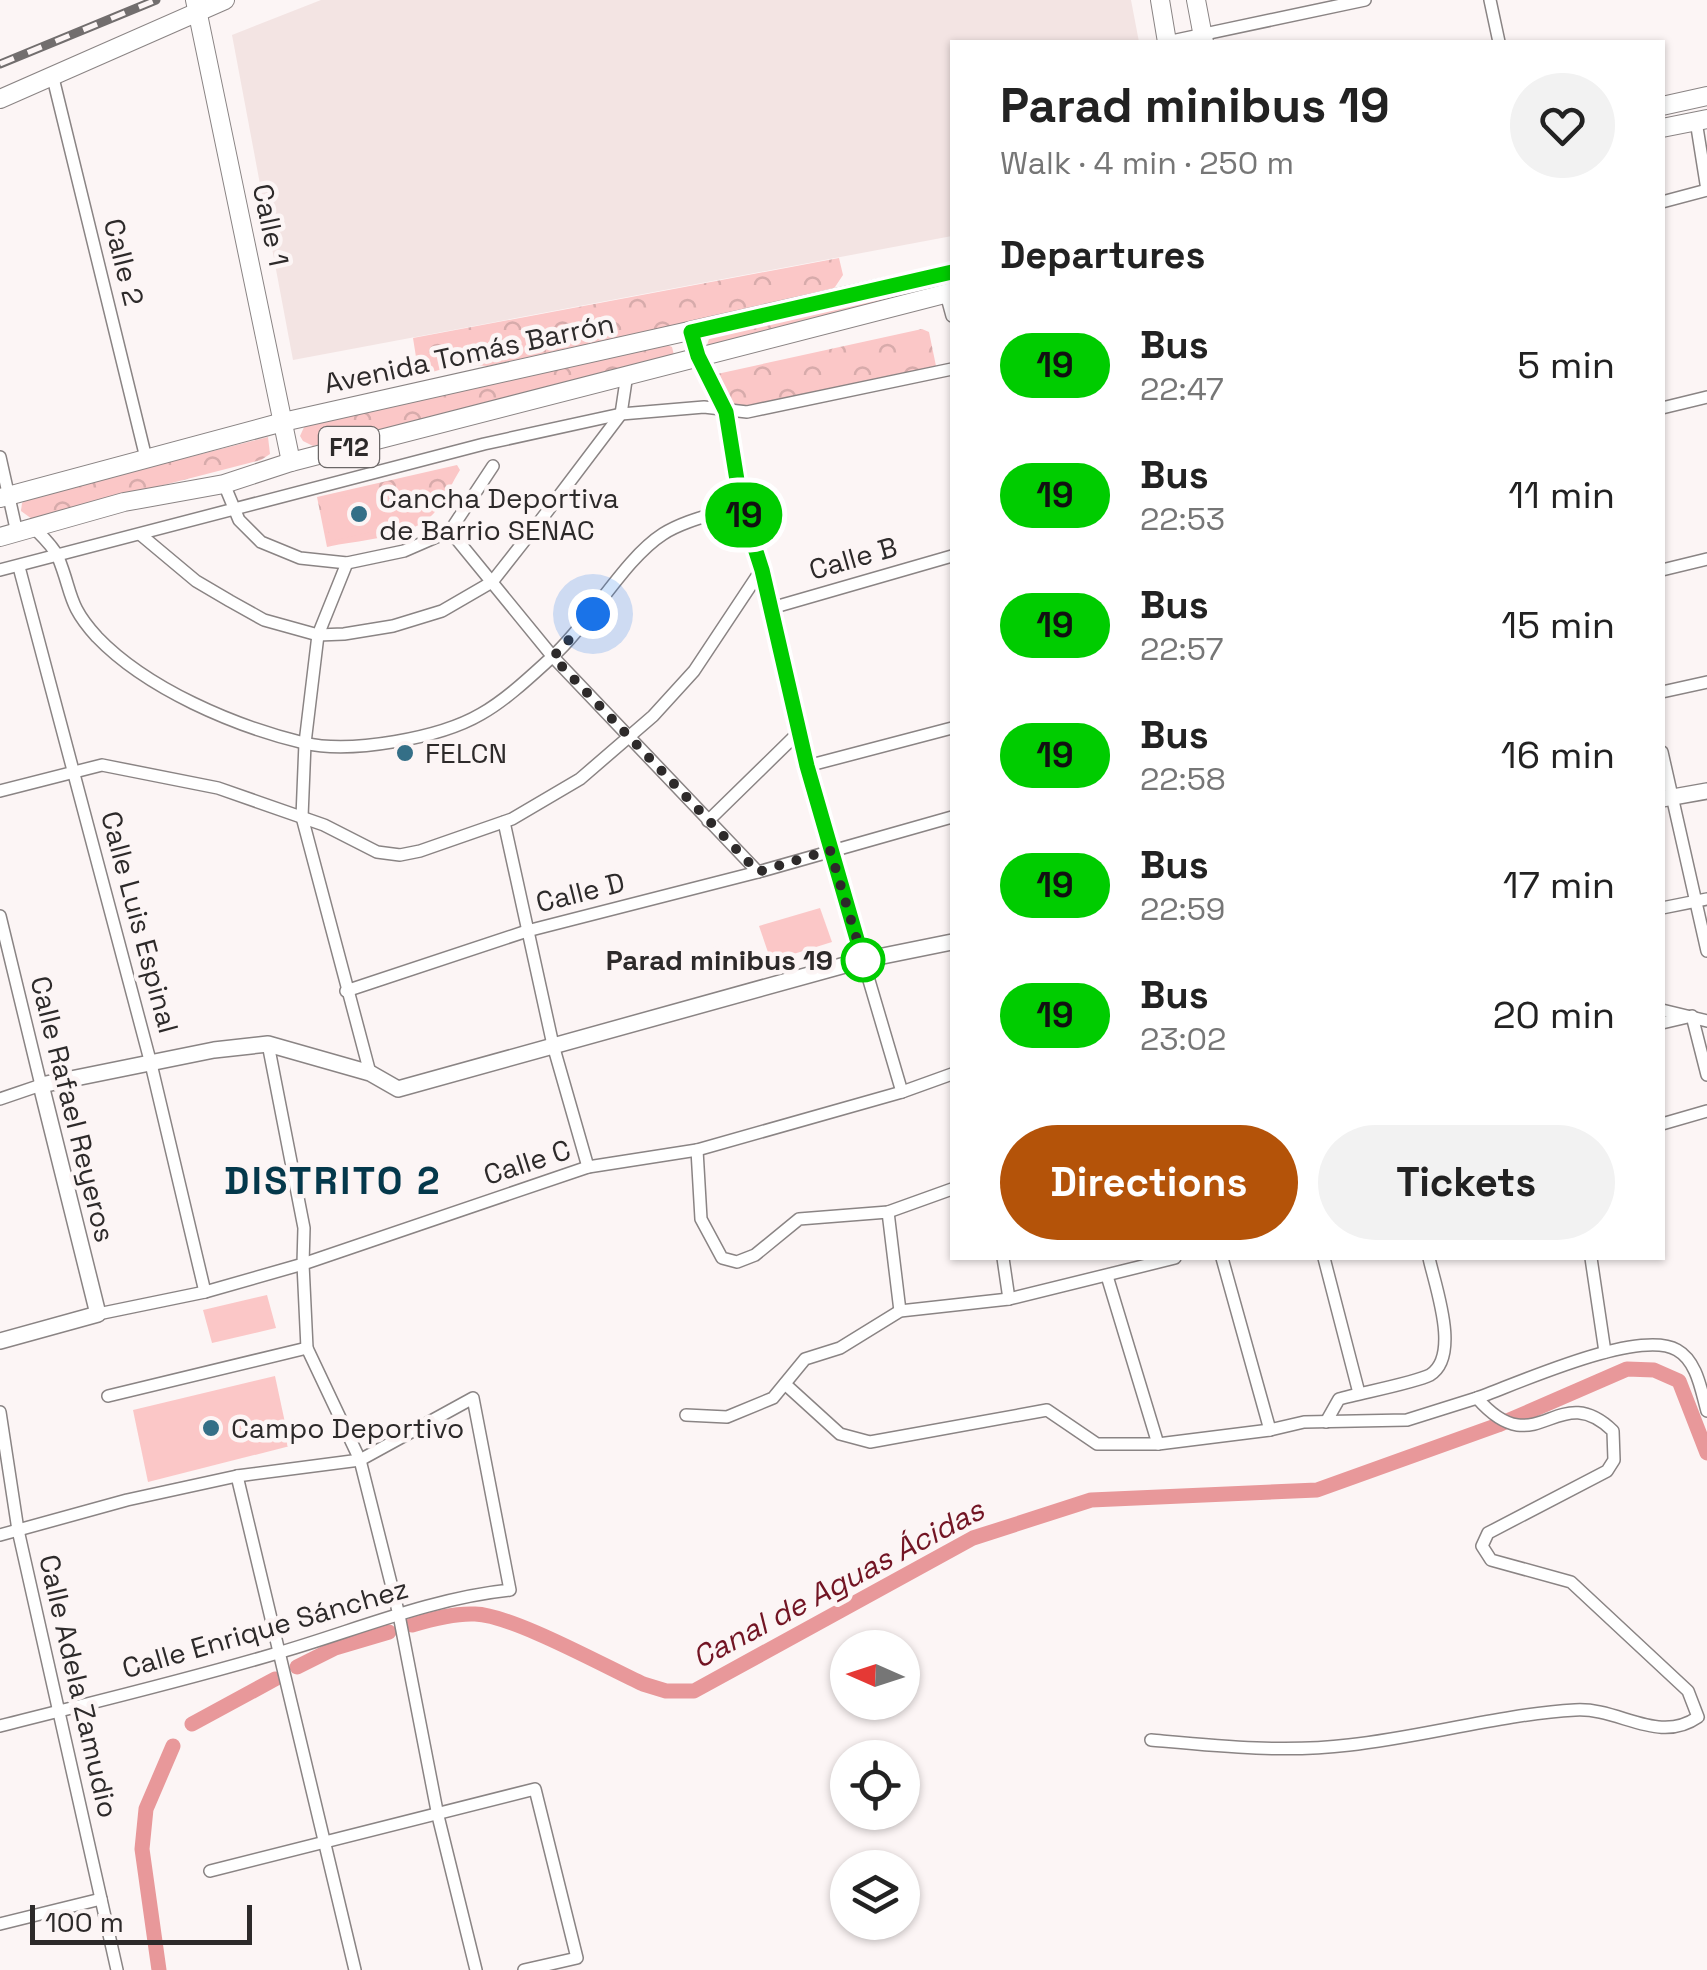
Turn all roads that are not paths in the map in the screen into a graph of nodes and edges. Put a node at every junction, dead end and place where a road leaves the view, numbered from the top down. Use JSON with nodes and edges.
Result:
{"nodes":[{"id":1,"x":225,"y":0,"type":"edge"},
{"id":2,"x":1160,"y":0,"type":"edge"},
{"id":3,"x":1196,"y":0,"type":"edge"},
{"id":4,"x":1365,"y":0,"type":"edge"},
{"id":5,"x":1490,"y":0,"type":"edge"},
{"id":6,"x":196,"y":5,"type":"edge"},
{"id":7,"x":1203,"y":37,"type":"edge"},
{"id":8,"x":1167,"y":40,"type":"edge"},
{"id":9,"x":1499,"y":40,"type":"edge"},
{"id":10,"x":53,"y":78,"type":"junction"},
{"id":11,"x":1707,"y":96,"type":"edge"},
{"id":12,"x":0,"y":99,"type":"edge"},
{"id":13,"x":1665,"y":105,"type":"edge"},
{"id":14,"x":1665,"y":128,"type":"edge"},
{"id":15,"x":1702,"y":130,"type":"edge"},
{"id":16,"x":1707,"y":190,"type":"edge"},
{"id":17,"x":1665,"y":201,"type":"edge"},
{"id":18,"x":950,"y":272,"type":"edge"},
{"id":19,"x":949,"y":293,"type":"edge"},
{"id":20,"x":691,"y":332,"type":"junction"},
{"id":21,"x":698,"y":356,"type":"junction"},
{"id":22,"x":950,"y":369,"type":"edge"},
{"id":23,"x":628,"y":374,"type":"junction"},
{"id":24,"x":1707,"y":397,"type":"edge"},
{"id":25,"x":1665,"y":407,"type":"edge"},
{"id":26,"x":726,"y":412,"type":"junction"},
{"id":27,"x":621,"y":414,"type":"junction"},
{"id":28,"x":283,"y":422,"type":"junction"},
{"id":29,"x":0,"y":457,"type":"edge"},
{"id":30,"x":146,"y":458,"type":"junction"},
{"id":31,"x":291,"y":462,"type":"junction"},
{"id":32,"x":493,"y":466,"type":"dead end"},
{"id":33,"x":224,"y":484,"type":"junction"},
{"id":34,"x":4,"y":497,"type":"edge"},
{"id":35,"x":741,"y":505,"type":"junction"},
{"id":36,"x":232,"y":508,"type":"junction"},
{"id":37,"x":450,"y":531,"type":"junction"},
{"id":38,"x":17,"y":532,"type":"edge"},
{"id":39,"x":141,"y":536,"type":"junction"},
{"id":40,"x":57,"y":554,"type":"junction"},
{"id":41,"x":950,"y":557,"type":"edge"},
{"id":42,"x":1707,"y":558,"type":"edge"},
{"id":43,"x":347,"y":563,"type":"junction"},
{"id":44,"x":19,"y":567,"type":"junction"},
{"id":45,"x":1665,"y":569,"type":"edge"},
{"id":46,"x":0,"y":570,"type":"edge"},
{"id":47,"x":762,"y":570,"type":"junction"},
{"id":48,"x":492,"y":582,"type":"junction"},
{"id":49,"x":768,"y":608,"type":"junction"},
{"id":50,"x":318,"y":635,"type":"junction"},
{"id":51,"x":553,"y":657,"type":"junction"},
{"id":52,"x":1707,"y":682,"type":"edge"},
{"id":53,"x":1665,"y":691,"type":"edge"},
{"id":54,"x":950,"y":729,"type":"edge"},
{"id":55,"x":798,"y":732,"type":"junction"},
{"id":56,"x":628,"y":738,"type":"junction"},
{"id":57,"x":305,"y":743,"type":"junction"},
{"id":58,"x":807,"y":766,"type":"junction"},
{"id":59,"x":73,"y":770,"type":"junction"},
{"id":60,"x":1707,"y":790,"type":"edge"},
{"id":61,"x":0,"y":791,"type":"edge"},
{"id":62,"x":1668,"y":798,"type":"edge"},
{"id":63,"x":302,"y":817,"type":"junction"},
{"id":64,"x":950,"y":817,"type":"edge"},
{"id":65,"x":708,"y":821,"type":"junction"},
{"id":66,"x":504,"y":822,"type":"junction"},
{"id":67,"x":830,"y":850,"type":"junction"},
{"id":68,"x":758,"y":872,"type":"junction"},
{"id":69,"x":1701,"y":900,"type":"edge"},
{"id":70,"x":1665,"y":907,"type":"edge"},
{"id":71,"x":0,"y":916,"type":"edge"},
{"id":72,"x":527,"y":931,"type":"junction"},
{"id":73,"x":950,"y":942,"type":"edge"},
{"id":74,"x":1707,"y":951,"type":"edge"},
{"id":75,"x":863,"y":960,"type":"junction"},
{"id":76,"x":346,"y":991,"type":"junction"},
{"id":77,"x":1665,"y":1011,"type":"edge"},
{"id":78,"x":1692,"y":1016,"type":"junction"},
{"id":79,"x":1665,"y":1021,"type":"edge"},
{"id":80,"x":1707,"y":1021,"type":"edge"},
{"id":81,"x":268,"y":1044,"type":"junction"},
{"id":82,"x":553,"y":1045,"type":"junction"},
{"id":83,"x":151,"y":1064,"type":"junction"},
{"id":84,"x":370,"y":1073,"type":"junction"},
{"id":85,"x":950,"y":1075,"type":"edge"},
{"id":86,"x":1707,"y":1075,"type":"edge"},
{"id":87,"x":41,"y":1085,"type":"junction"},
{"id":88,"x":902,"y":1092,"type":"junction"},
{"id":89,"x":0,"y":1099,"type":"edge"},
{"id":90,"x":1707,"y":1111,"type":"edge"},
{"id":91,"x":1665,"y":1123,"type":"edge"},
{"id":92,"x":696,"y":1150,"type":"junction"},
{"id":93,"x":588,"y":1168,"type":"junction"},
{"id":94,"x":950,"y":1190,"type":"edge"},
{"id":95,"x":888,"y":1212,"type":"junction"},
{"id":96,"x":1003,"y":1260,"type":"edge"},
{"id":97,"x":1167,"y":1260,"type":"edge"},
{"id":98,"x":1223,"y":1260,"type":"edge"},
{"id":99,"x":1325,"y":1260,"type":"edge"},
{"id":100,"x":1429,"y":1260,"type":"edge"},
{"id":101,"x":1592,"y":1260,"type":"edge"},
{"id":102,"x":304,"y":1264,"type":"junction"},
{"id":103,"x":1107,"y":1276,"type":"junction"},
{"id":104,"x":206,"y":1292,"type":"junction"},
{"id":105,"x":1009,"y":1299,"type":"junction"},
{"id":106,"x":900,"y":1311,"type":"junction"},
{"id":107,"x":98,"y":1314,"type":"junction"},
{"id":108,"x":0,"y":1341,"type":"edge"},
{"id":109,"x":307,"y":1348,"type":"junction"},
{"id":110,"x":1605,"y":1352,"type":"junction"},
{"id":111,"x":785,"y":1384,"type":"junction"},
{"id":112,"x":1360,"y":1394,"type":"junction"},
{"id":113,"x":108,"y":1396,"type":"dead end"},
{"id":114,"x":1477,"y":1398,"type":"junction"},
{"id":115,"x":1707,"y":1410,"type":"edge"},
{"id":116,"x":0,"y":1412,"type":"edge"},
{"id":117,"x":686,"y":1415,"type":"dead end"},
{"id":118,"x":1326,"y":1422,"type":"junction"},
{"id":119,"x":1270,"y":1430,"type":"junction"},
{"id":120,"x":1158,"y":1444,"type":"junction"},
{"id":121,"x":360,"y":1460,"type":"junction"},
{"id":122,"x":237,"y":1476,"type":"junction"},
{"id":123,"x":18,"y":1530,"type":"junction"},
{"id":124,"x":0,"y":1535,"type":"edge"},
{"id":125,"x":398,"y":1615,"type":"junction"},
{"id":126,"x":281,"y":1652,"type":"junction"},
{"id":127,"x":59,"y":1711,"type":"junction"},
{"id":128,"x":0,"y":1726,"type":"edge"},
{"id":129,"x":1151,"y":1740,"type":"dead end"},
{"id":130,"x":438,"y":1816,"type":"junction"},
{"id":131,"x":326,"y":1844,"type":"junction"},
{"id":132,"x":210,"y":1872,"type":"dead end"},
{"id":133,"x":101,"y":1899,"type":"junction"},
{"id":134,"x":0,"y":1924,"type":"edge"},
{"id":135,"x":117,"y":1970,"type":"edge"},
{"id":136,"x":355,"y":1970,"type":"edge"},
{"id":137,"x":476,"y":1970,"type":"edge"},
{"id":138,"x":524,"y":1970,"type":"edge"}],
"edges":[{"from":1,"to":6,"type":"main road"},
{"from":2,"to":8,"type":"main road"},
{"from":3,"to":7,"type":"main road"},
{"from":4,"to":7,"type":"street"},
{"from":5,"to":9,"type":"street"},
{"from":6,"to":10,"type":"main road"},
{"from":6,"to":28,"type":"main road","name":"Calle 1"},
{"from":10,"to":12,"type":"main road"},
{"from":10,"to":30,"type":"street","name":"Calle 2"},
{"from":11,"to":13,"type":"main road"},
{"from":14,"to":15,"type":"main road"},
{"from":15,"to":16,"type":"street"},
{"from":16,"to":17,"type":"street"},
{"from":18,"to":20,"type":"main road","name":"Avenida Tomás Barrón","number":"F12"},
{"from":19,"to":21,"type":"main road","name":"Avenida Tomás Barrón","number":"F12"},
{"from":20,"to":21,"type":"street"},
{"from":20,"to":28,"type":"main road","name":"Avenida Tomás Barrón","number":"F12"},
{"from":21,"to":23,"type":"main road","name":"Avenida Tomás Barrón","number":"F12"},
{"from":21,"to":26,"type":"street"},
{"from":22,"to":26,"type":"street"},
{"from":23,"to":27,"type":"street"},
{"from":23,"to":31,"type":"main road","name":"Avenida Tomás Barrón","number":"F12"},
{"from":24,"to":25,"type":"street"},
{"from":26,"to":27,"type":"street"},
{"from":26,"to":35,"type":"street"},
{"from":27,"to":36,"type":"street"},
{"from":27,"to":48,"type":"street"},
{"from":28,"to":30,"type":"main road","name":"Avenida Tomás Barrón","number":"F12"},
{"from":28,"to":31,"type":"main road","name":"Calle 1"},
{"from":29,"to":34,"type":"street"},
{"from":30,"to":34,"type":"main road","name":"Avenida Tomás Barrón","number":"F12"},
{"from":31,"to":33,"type":"main road","name":"Avenida Tomás Barrón","number":"F12"},
{"from":32,"to":37,"type":"street"},
{"from":33,"to":36,"type":"street"},
{"from":33,"to":38,"type":"main road","name":"Avenida Tomás Barrón","number":"F12"},
{"from":34,"to":38,"type":"street"},
{"from":35,"to":47,"type":"street"},
{"from":35,"to":51,"type":"street"},
{"from":36,"to":39,"type":"street"},
{"from":36,"to":43,"type":"street"},
{"from":37,"to":43,"type":"street"},
{"from":37,"to":48,"type":"street"},
{"from":38,"to":40,"type":"street"},
{"from":39,"to":40,"type":"street"},
{"from":39,"to":50,"type":"street"},
{"from":40,"to":44,"type":"street"},
{"from":40,"to":57,"type":"street"},
{"from":41,"to":49,"type":"street","name":"Calle B"},
{"from":42,"to":45,"type":"street"},
{"from":43,"to":50,"type":"street"},
{"from":44,"to":46,"type":"street"},
{"from":44,"to":59,"type":"street","name":"Calle Luis Espinal"},
{"from":47,"to":49,"type":"street"},
{"from":47,"to":56,"type":"street"},
{"from":48,"to":50,"type":"street"},
{"from":48,"to":51,"type":"street"},
{"from":49,"to":55,"type":"street"},
{"from":50,"to":57,"type":"street"},
{"from":51,"to":56,"type":"street"},
{"from":51,"to":57,"type":"street"},
{"from":52,"to":53,"type":"street"},
{"from":54,"to":58,"type":"street"},
{"from":55,"to":58,"type":"street"},
{"from":55,"to":65,"type":"street"},
{"from":56,"to":65,"type":"street"},
{"from":56,"to":66,"type":"street"},
{"from":57,"to":63,"type":"street"},
{"from":58,"to":67,"type":"street"},
{"from":59,"to":61,"type":"street"},
{"from":59,"to":63,"type":"street"},
{"from":59,"to":83,"type":"street","name":"Calle Luis Espinal"},
{"from":60,"to":62,"type":"street"},
{"from":62,"to":69,"type":"street"},
{"from":63,"to":66,"type":"street"},
{"from":63,"to":76,"type":"street"},
{"from":64,"to":67,"type":"street","name":"Calle D"},
{"from":65,"to":68,"type":"street"},
{"from":66,"to":72,"type":"street"},
{"from":67,"to":68,"type":"street","name":"Calle D"},
{"from":67,"to":75,"type":"street"},
{"from":68,"to":72,"type":"street","name":"Calle D"},
{"from":69,"to":70,"type":"street"},
{"from":69,"to":74,"type":"street"},
{"from":71,"to":87,"type":"street","name":"Calle Rafael Reyeros"},
{"from":72,"to":76,"type":"street","name":"Calle D"},
{"from":72,"to":82,"type":"street"},
{"from":73,"to":75,"type":"street"},
{"from":75,"to":82,"type":"street"},
{"from":75,"to":88,"type":"street"},
{"from":76,"to":84,"type":"street"},
{"from":77,"to":78,"type":"street"},
{"from":78,"to":79,"type":"street"},
{"from":78,"to":80,"type":"street"},
{"from":78,"to":86,"type":"street"},
{"from":81,"to":83,"type":"street"},
{"from":81,"to":84,"type":"street"},
{"from":81,"to":102,"type":"street"},
{"from":82,"to":84,"type":"street"},
{"from":82,"to":93,"type":"street"},
{"from":83,"to":87,"type":"street"},
{"from":83,"to":104,"type":"street","name":"Calle Luis Espinal"},
{"from":85,"to":88,"type":"street","name":"Calle C"},
{"from":87,"to":89,"type":"street"},
{"from":87,"to":107,"type":"street","name":"Calle Rafael Reyeros"},
{"from":88,"to":92,"type":"street","name":"Calle C"},
{"from":90,"to":91,"type":"street"},
{"from":92,"to":93,"type":"street","name":"Calle C"},
{"from":92,"to":95,"type":"street"},
{"from":93,"to":102,"type":"street","name":"Calle C"},
{"from":94,"to":95,"type":"street"},
{"from":95,"to":106,"type":"street"},
{"from":96,"to":105,"type":"street"},
{"from":97,"to":103,"type":"street"},
{"from":98,"to":119,"type":"street"},
{"from":99,"to":112,"type":"street"},
{"from":100,"to":112,"type":"street"},
{"from":101,"to":110,"type":"street"},
{"from":102,"to":104,"type":"street","name":"Calle C"},
{"from":102,"to":109,"type":"street"},
{"from":103,"to":105,"type":"street"},
{"from":103,"to":120,"type":"street"},
{"from":104,"to":107,"type":"street","name":"Calle C"},
{"from":105,"to":106,"type":"street"},
{"from":106,"to":111,"type":"street"},
{"from":107,"to":108,"type":"street"},
{"from":109,"to":113,"type":"street"},
{"from":109,"to":121,"type":"street"},
{"from":110,"to":114,"type":"street"},
{"from":110,"to":115,"type":"street"},
{"from":111,"to":117,"type":"street"},
{"from":111,"to":120,"type":"street"},
{"from":112,"to":118,"type":"street"},
{"from":114,"to":118,"type":"street"},
{"from":114,"to":129,"type":"street"},
{"from":116,"to":123,"type":"street","name":"Calle Adela Zamudio"},
{"from":118,"to":119,"type":"street"},
{"from":119,"to":120,"type":"street"},
{"from":121,"to":122,"type":"street"},
{"from":121,"to":125,"type":"street"},
{"from":121,"to":125,"type":"street","name":"Calle Enrique Sánchez"},
{"from":122,"to":123,"type":"street"},
{"from":122,"to":126,"type":"street"},
{"from":123,"to":124,"type":"street"},
{"from":123,"to":127,"type":"street","name":"Calle Adela Zamudio"},
{"from":125,"to":126,"type":"street","name":"Calle Enrique Sánchez"},
{"from":125,"to":130,"type":"street"},
{"from":126,"to":127,"type":"street","name":"Calle Enrique Sánchez"},
{"from":126,"to":131,"type":"street"},
{"from":127,"to":128,"type":"street","name":"Calle Enrique Sánchez"},
{"from":127,"to":133,"type":"street","name":"Calle Adela Zamudio"},
{"from":130,"to":131,"type":"street"},
{"from":130,"to":137,"type":"street"},
{"from":130,"to":138,"type":"street"},
{"from":131,"to":132,"type":"street"},
{"from":131,"to":136,"type":"street"},
{"from":133,"to":134,"type":"street"},
{"from":133,"to":135,"type":"street","name":"Calle Adela Zamudio"}]}
